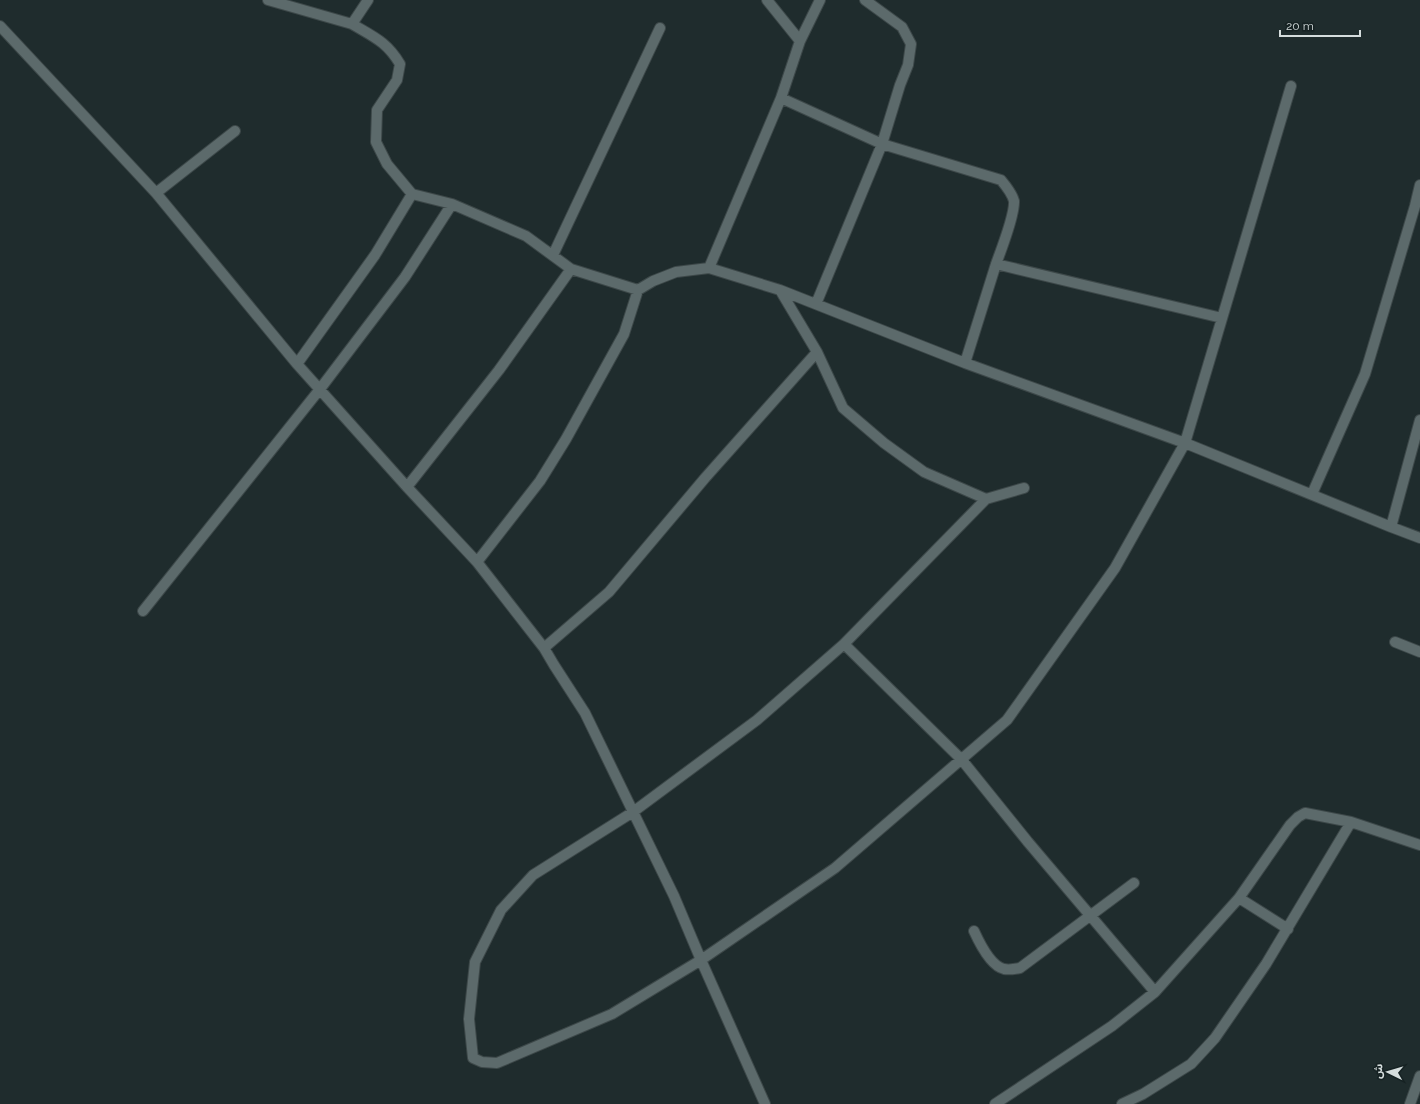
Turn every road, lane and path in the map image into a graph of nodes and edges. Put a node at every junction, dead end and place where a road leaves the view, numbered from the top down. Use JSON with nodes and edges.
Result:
{"nodes":[{"id":1,"x":268,"y":0,"type":"edge"},
{"id":2,"x":368,"y":0,"type":"edge"},
{"id":3,"x":767,"y":0,"type":"edge"},
{"id":4,"x":820,"y":0,"type":"edge"},
{"id":5,"x":865,"y":0,"type":"edge"},
{"id":6,"x":352,"y":24,"type":"junction"},
{"id":7,"x":0,"y":26,"type":"edge"},
{"id":8,"x":660,"y":28,"type":"dead end"},
{"id":9,"x":800,"y":41,"type":"junction"},
{"id":10,"x":1291,"y":86,"type":"dead end"},
{"id":11,"x":781,"y":98,"type":"junction"},
{"id":12,"x":235,"y":132,"type":"dead end"},
{"id":13,"x":882,"y":144,"type":"junction"},
{"id":14,"x":1420,"y":185,"type":"edge"},
{"id":15,"x":156,"y":193,"type":"junction"},
{"id":16,"x":412,"y":194,"type":"junction"},
{"id":17,"x":452,"y":204,"type":"junction"},
{"id":18,"x":553,"y":255,"type":"junction"},
{"id":19,"x":996,"y":264,"type":"junction"},
{"id":20,"x":709,"y":268,"type":"junction"},
{"id":21,"x":571,"y":269,"type":"junction"},
{"id":22,"x":638,"y":290,"type":"junction"},
{"id":23,"x":780,"y":290,"type":"junction"},
{"id":24,"x":816,"y":304,"type":"junction"},
{"id":25,"x":1222,"y":318,"type":"junction"},
{"id":26,"x":817,"y":352,"type":"junction"},
{"id":27,"x":965,"y":363,"type":"junction"},
{"id":28,"x":298,"y":364,"type":"junction"},
{"id":29,"x":320,"y":389,"type":"junction"},
{"id":30,"x":1420,"y":420,"type":"edge"},
{"id":31,"x":1185,"y":443,"type":"junction"},
{"id":32,"x":406,"y":486,"type":"junction"},
{"id":33,"x":1024,"y":488,"type":"dead end"},
{"id":34,"x":1312,"y":494,"type":"junction"},
{"id":35,"x":986,"y":499,"type":"junction"},
{"id":36,"x":1391,"y":527,"type":"junction"},
{"id":37,"x":1420,"y":538,"type":"edge"},
{"id":38,"x":477,"y":562,"type":"junction"},
{"id":39,"x":143,"y":611,"type":"dead end"},
{"id":40,"x":1395,"y":642,"type":"dead end"},
{"id":41,"x":844,"y":644,"type":"junction"},
{"id":42,"x":544,"y":648,"type":"junction"},
{"id":43,"x":1420,"y":652,"type":"edge"},
{"id":44,"x":962,"y":760,"type":"junction"},
{"id":45,"x":633,"y":812,"type":"junction"},
{"id":46,"x":1351,"y":822,"type":"junction"},
{"id":47,"x":1420,"y":845,"type":"edge"},
{"id":48,"x":1134,"y":883,"type":"dead end"},
{"id":49,"x":1239,"y":898,"type":"junction"},
{"id":50,"x":1091,"y":916,"type":"junction"},
{"id":51,"x":1288,"y":929,"type":"junction"},
{"id":52,"x":974,"y":931,"type":"dead end"},
{"id":53,"x":701,"y":960,"type":"junction"},
{"id":54,"x":1155,"y":992,"type":"junction"},
{"id":55,"x":1420,"y":1076,"type":"edge"},
{"id":56,"x":765,"y":1104,"type":"edge"},
{"id":57,"x":995,"y":1104,"type":"edge"},
{"id":58,"x":1122,"y":1104,"type":"edge"},
{"id":59,"x":1410,"y":1104,"type":"edge"}],
"edges":[{"from":1,"to":6,"type":"street"},
{"from":2,"to":6,"type":"street"},
{"from":3,"to":9,"type":"street"},
{"from":4,"to":9,"type":"street"},
{"from":5,"to":13,"type":"street"},
{"from":6,"to":16,"type":"street"},
{"from":7,"to":15,"type":"street"},
{"from":8,"to":18,"type":"street"},
{"from":9,"to":11,"type":"street"},
{"from":10,"to":25,"type":"street"},
{"from":11,"to":13,"type":"street"},
{"from":11,"to":20,"type":"street"},
{"from":12,"to":15,"type":"street"},
{"from":13,"to":19,"type":"street"},
{"from":13,"to":24,"type":"street"},
{"from":14,"to":34,"type":"street"},
{"from":15,"to":28,"type":"street"},
{"from":16,"to":17,"type":"street"},
{"from":16,"to":28,"type":"street"},
{"from":17,"to":18,"type":"street"},
{"from":17,"to":29,"type":"street"},
{"from":18,"to":21,"type":"street"},
{"from":19,"to":25,"type":"street"},
{"from":19,"to":27,"type":"street"},
{"from":20,"to":22,"type":"street"},
{"from":20,"to":23,"type":"street"},
{"from":21,"to":22,"type":"street"},
{"from":21,"to":32,"type":"street"},
{"from":22,"to":38,"type":"street"},
{"from":23,"to":24,"type":"street"},
{"from":23,"to":26,"type":"street"},
{"from":24,"to":27,"type":"street"},
{"from":25,"to":31,"type":"street"},
{"from":26,"to":35,"type":"street"},
{"from":26,"to":42,"type":"street"},
{"from":27,"to":31,"type":"street"},
{"from":28,"to":29,"type":"street"},
{"from":29,"to":32,"type":"street"},
{"from":29,"to":39,"type":"street"},
{"from":30,"to":36,"type":"street"},
{"from":31,"to":34,"type":"street"},
{"from":31,"to":44,"type":"street"},
{"from":32,"to":38,"type":"street"},
{"from":33,"to":35,"type":"street"},
{"from":34,"to":36,"type":"street"},
{"from":35,"to":41,"type":"street"},
{"from":36,"to":37,"type":"street"},
{"from":38,"to":42,"type":"street"},
{"from":40,"to":43,"type":"street"},
{"from":41,"to":44,"type":"street"},
{"from":41,"to":45,"type":"street"},
{"from":42,"to":45,"type":"street"},
{"from":44,"to":50,"type":"street"},
{"from":44,"to":53,"type":"street"},
{"from":45,"to":53,"type":"street"},
{"from":45,"to":53,"type":"street"},
{"from":46,"to":47,"type":"street"},
{"from":46,"to":49,"type":"street"},
{"from":46,"to":51,"type":"street"},
{"from":48,"to":50,"type":"street"},
{"from":49,"to":51,"type":"street"},
{"from":49,"to":54,"type":"street"},
{"from":50,"to":52,"type":"street"},
{"from":50,"to":54,"type":"street"},
{"from":51,"to":58,"type":"street"},
{"from":53,"to":56,"type":"street"},
{"from":54,"to":57,"type":"street"},
{"from":55,"to":59,"type":"street"}]}
